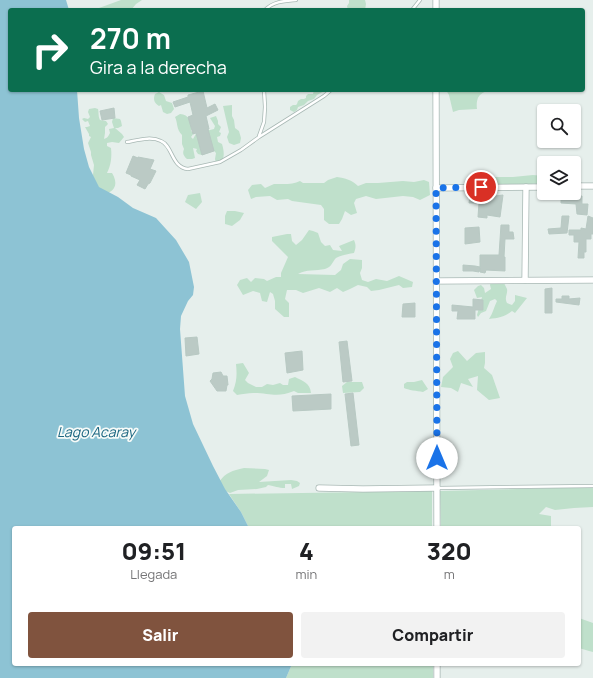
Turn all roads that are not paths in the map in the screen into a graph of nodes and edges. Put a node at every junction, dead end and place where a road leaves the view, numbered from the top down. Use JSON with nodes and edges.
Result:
{"nodes":[{"id":1,"x":296,"y":0,"type":"edge"},
{"id":2,"x":420,"y":0,"type":"edge"},
{"id":3,"x":267,"y":8,"type":"edge"},
{"id":4,"x":414,"y":8,"type":"edge"},
{"id":5,"x":264,"y":92,"type":"edge"},
{"id":6,"x":329,"y":92,"type":"edge"},
{"id":7,"x":436,"y":92,"type":"edge"},
{"id":8,"x":259,"y":137,"type":"junction"},
{"id":9,"x":127,"y":142,"type":"dead end"},
{"id":10,"x":581,"y":186,"type":"edge"},
{"id":11,"x":593,"y":186,"type":"edge"},
{"id":12,"x":526,"y":187,"type":"junction"},
{"id":13,"x":537,"y":187,"type":"edge"},
{"id":14,"x":436,"y":188,"type":"junction"},
{"id":15,"x":525,"y":280,"type":"junction"},
{"id":16,"x":593,"y":280,"type":"edge"},
{"id":17,"x":436,"y":281,"type":"junction"},
{"id":18,"x":593,"y":486,"type":"edge"},
{"id":19,"x":319,"y":488,"type":"dead end"},
{"id":20,"x":437,"y":488,"type":"junction"},
{"id":21,"x":437,"y":526,"type":"edge"},
{"id":22,"x":437,"y":666,"type":"edge"},
{"id":23,"x":437,"y":678,"type":"edge"}],
"edges":[{"from":1,"to":3,"type":"lane"},
{"from":2,"to":4,"type":"lane"},
{"from":5,"to":8,"type":"lane"},
{"from":6,"to":8,"type":"lane"},
{"from":7,"to":14,"type":"street"},
{"from":8,"to":9,"type":"lane"},
{"from":10,"to":11,"type":"street"},
{"from":12,"to":13,"type":"street"},
{"from":12,"to":14,"type":"street"},
{"from":12,"to":15,"type":"street"},
{"from":14,"to":17,"type":"street"},
{"from":15,"to":16,"type":"street"},
{"from":15,"to":17,"type":"street"},
{"from":17,"to":20,"type":"street"},
{"from":18,"to":20,"type":"lane"},
{"from":19,"to":20,"type":"street"},
{"from":20,"to":21,"type":"street"},
{"from":22,"to":23,"type":"street"}]}
